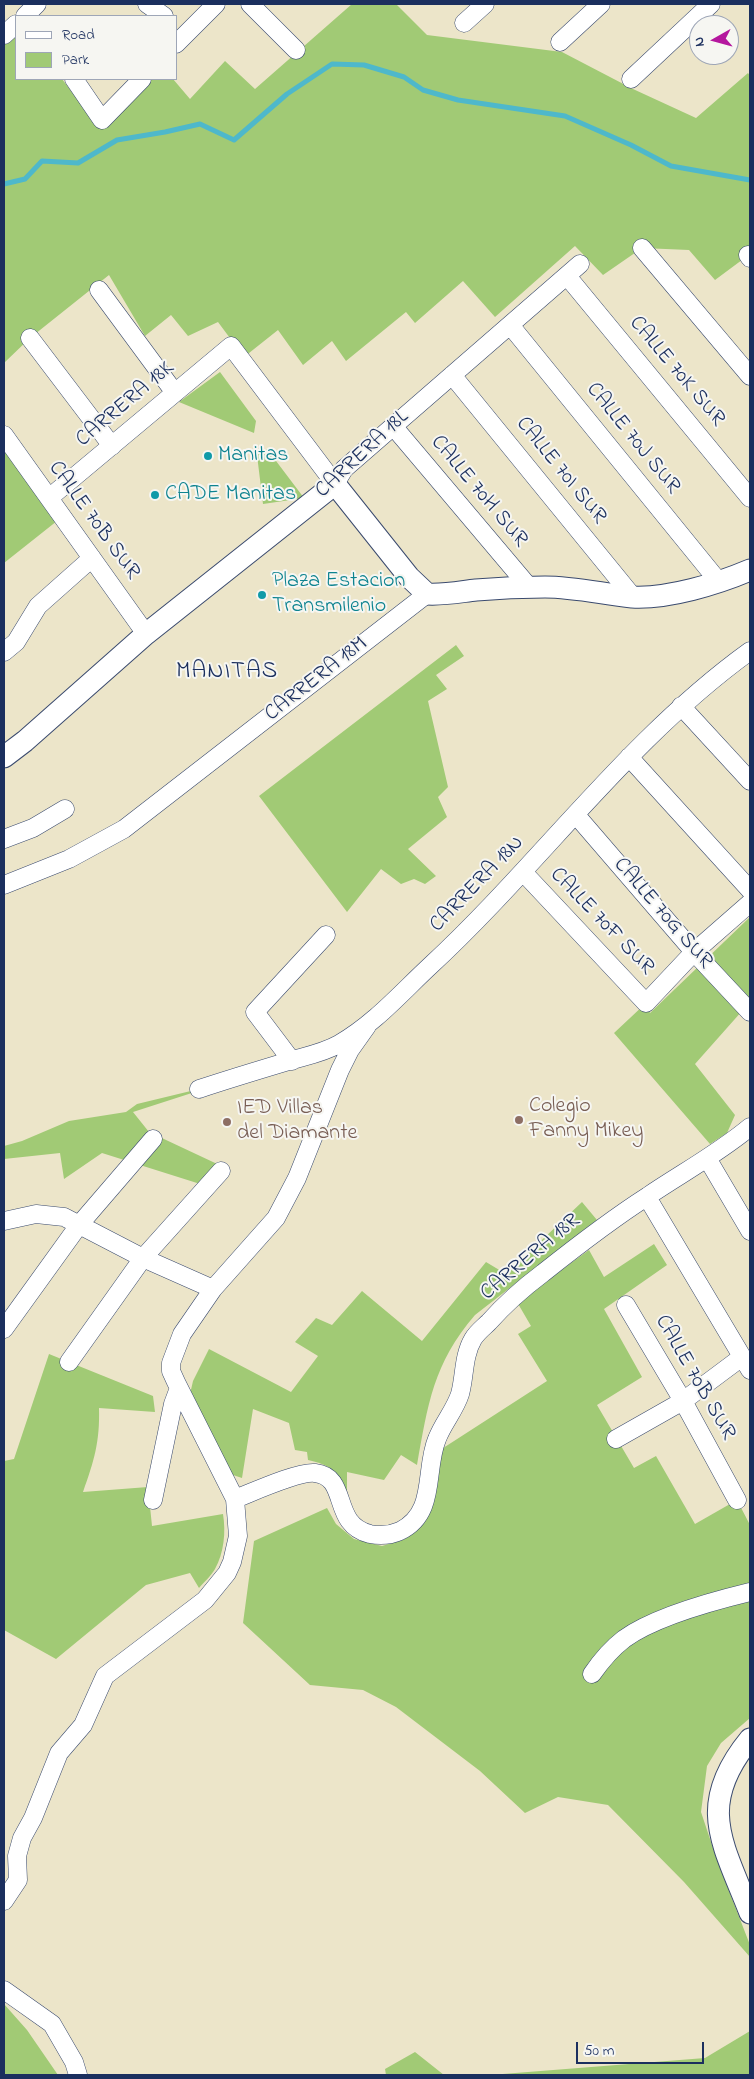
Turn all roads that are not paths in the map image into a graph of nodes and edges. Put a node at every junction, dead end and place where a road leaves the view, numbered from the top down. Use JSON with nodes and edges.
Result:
{"nodes":[{"id":1,"x":147,"y":4,"type":"edge"},
{"id":2,"x":216,"y":4,"type":"edge"},
{"id":3,"x":250,"y":4,"type":"edge"},
{"id":4,"x":485,"y":4,"type":"edge"},
{"id":5,"x":601,"y":4,"type":"edge"},
{"id":6,"x":711,"y":4,"type":"edge"},
{"id":7,"x":163,"y":15,"type":"edge"},
{"id":8,"x":464,"y":23,"type":"dead end"},
{"id":9,"x":15,"y":24,"type":"edge"},
{"id":10,"x":180,"y":34,"type":"edge"},
{"id":11,"x":4,"y":35,"type":"edge"},
{"id":12,"x":560,"y":42,"type":"dead end"},
{"id":13,"x":296,"y":50,"type":"dead end"},
{"id":14,"x":75,"y":80,"type":"edge"},
{"id":15,"x":141,"y":80,"type":"edge"},
{"id":16,"x":631,"y":80,"type":"dead end"},
{"id":17,"x":642,"y":248,"type":"dead end"},
{"id":18,"x":574,"y":270,"type":"joint"},
{"id":19,"x":98,"y":290,"type":"dead end"},
{"id":20,"x":510,"y":325,"type":"junction"},
{"id":21,"x":30,"y":338,"type":"dead end"},
{"id":22,"x":452,"y":375,"type":"junction"},
{"id":23,"x":750,"y":376,"type":"edge"},
{"id":24,"x":175,"y":393,"type":"junction"},
{"id":25,"x":393,"y":426,"type":"junction"},
{"id":26,"x":4,"y":435,"type":"edge"},
{"id":27,"x":112,"y":446,"type":"junction"},
{"id":28,"x":334,"y":484,"type":"junction"},
{"id":29,"x":49,"y":498,"type":"junction"},
{"id":30,"x":750,"y":498,"type":"edge"},
{"id":31,"x":92,"y":558,"type":"junction"},
{"id":32,"x":750,"y":570,"type":"edge"},
{"id":33,"x":719,"y":582,"type":"junction"},
{"id":34,"x":529,"y":587,"type":"junction"},
{"id":35,"x":427,"y":594,"type":"junction"},
{"id":36,"x":633,"y":597,"type":"junction"},
{"id":37,"x":146,"y":634,"type":"junction"},
{"id":38,"x":4,"y":652,"type":"edge"},
{"id":39,"x":748,"y":657,"type":"edge"},
{"id":40,"x":681,"y":706,"type":"junction"},
{"id":41,"x":4,"y":757,"type":"edge"},
{"id":42,"x":629,"y":757,"type":"junction"},
{"id":43,"x":750,"y":781,"type":"edge"},
{"id":44,"x":65,"y":809,"type":"dead end"},
{"id":45,"x":576,"y":815,"type":"junction"},
{"id":46,"x":4,"y":839,"type":"edge"},
{"id":47,"x":522,"y":872,"type":"junction"},
{"id":48,"x":4,"y":885,"type":"edge"},
{"id":49,"x":750,"y":890,"type":"edge"},
{"id":50,"x":750,"y":903,"type":"edge"},
{"id":51,"x":326,"y":935,"type":"dead end"},
{"id":52,"x":694,"y":952,"type":"junction"},
{"id":53,"x":750,"y":1012,"type":"edge"},
{"id":54,"x":367,"y":1026,"type":"junction"},
{"id":55,"x":292,"y":1060,"type":"junction"},
{"id":56,"x":199,"y":1088,"type":"dead end"},
{"id":57,"x":750,"y":1127,"type":"edge"},
{"id":58,"x":153,"y":1139,"type":"dead end"},
{"id":59,"x":706,"y":1158,"type":"junction"},
{"id":60,"x":221,"y":1171,"type":"dead end"},
{"id":61,"x":646,"y":1197,"type":"junction"},
{"id":62,"x":4,"y":1221,"type":"edge"},
{"id":63,"x":79,"y":1226,"type":"junction"},
{"id":64,"x":750,"y":1231,"type":"edge"},
{"id":65,"x":144,"y":1258,"type":"junction"},
{"id":66,"x":213,"y":1289,"type":"junction"},
{"id":67,"x":626,"y":1305,"type":"dead end"},
{"id":68,"x":4,"y":1329,"type":"edge"},
{"id":69,"x":69,"y":1362,"type":"dead end"},
{"id":70,"x":746,"y":1364,"type":"edge"},
{"id":71,"x":179,"y":1388,"type":"junction"},
{"id":72,"x":683,"y":1401,"type":"junction"},
{"id":73,"x":616,"y":1439,"type":"dead end"},
{"id":74,"x":235,"y":1499,"type":"junction"},
{"id":75,"x":153,"y":1500,"type":"dead end"},
{"id":76,"x":737,"y":1500,"type":"dead end"},
{"id":77,"x":750,"y":1592,"type":"edge"},
{"id":78,"x":592,"y":1674,"type":"dead end"},
{"id":79,"x":750,"y":1739,"type":"edge"},
{"id":80,"x":746,"y":1888,"type":"edge"},
{"id":81,"x":4,"y":1901,"type":"edge"},
{"id":82,"x":750,"y":1913,"type":"edge"},
{"id":83,"x":4,"y":1990,"type":"edge"},
{"id":84,"x":78,"y":2075,"type":"edge"}],
"edges":[{"from":1,"to":7,"type":"street"},
{"from":2,"to":10,"type":"street"},
{"from":3,"to":13,"type":"street"},
{"from":4,"to":8,"type":"street"},
{"from":5,"to":12,"type":"street"},
{"from":6,"to":16,"type":"street"},
{"from":9,"to":11,"type":"street"},
{"from":14,"to":15,"type":"street"},
{"from":17,"to":23,"type":"street"},
{"from":18,"to":20,"type":"street","name":"CARRERA 18L"},
{"from":18,"to":30,"type":"street","name":"CALLE 70K SUR"},
{"from":19,"to":24,"type":"street"},
{"from":20,"to":22,"type":"street","name":"CARRERA 18L"},
{"from":20,"to":33,"type":"street","name":"CALLE 70J SUR"},
{"from":21,"to":27,"type":"street"},
{"from":22,"to":25,"type":"street","name":"CARRERA 18L"},
{"from":22,"to":36,"type":"street","name":"CALLE 70I SUR"},
{"from":24,"to":27,"type":"street","name":"CARRERA 18K"},
{"from":24,"to":28,"type":"street","name":"CARRERA 18K"},
{"from":25,"to":28,"type":"street","name":"CARRERA 18L"},
{"from":25,"to":34,"type":"street","name":"CALLE 70H SUR"},
{"from":26,"to":29,"type":"street","name":"CALLE 70B SUR"},
{"from":27,"to":29,"type":"street","name":"CARRERA 18K"},
{"from":28,"to":35,"type":"street"},
{"from":28,"to":37,"type":"street","name":"CARRERA 18L"},
{"from":29,"to":31,"type":"street","name":"CALLE 70B SUR"},
{"from":31,"to":37,"type":"street","name":"CALLE 70B SUR"},
{"from":31,"to":38,"type":"street"},
{"from":32,"to":33,"type":"street"},
{"from":33,"to":36,"type":"street"},
{"from":34,"to":35,"type":"street"},
{"from":34,"to":36,"type":"street"},
{"from":35,"to":48,"type":"street","name":"CARRERA 18M"},
{"from":37,"to":41,"type":"street","name":"CARRERA 18L"},
{"from":39,"to":40,"type":"street","name":"CARRERA 18N"},
{"from":40,"to":42,"type":"street","name":"CARRERA 18N"},
{"from":40,"to":43,"type":"street"},
{"from":42,"to":45,"type":"street","name":"CARRERA 18N"},
{"from":42,"to":49,"type":"street"},
{"from":44,"to":46,"type":"street"},
{"from":45,"to":47,"type":"street","name":"CARRERA 18N"},
{"from":45,"to":52,"type":"street","name":"CALLE 70G SUR"},
{"from":47,"to":52,"type":"street","name":"CALLE 70F SUR"},
{"from":47,"to":54,"type":"street","name":"CARRERA 18N"},
{"from":50,"to":52,"type":"street"},
{"from":51,"to":55,"type":"street"},
{"from":52,"to":53,"type":"street","name":"CALLE 70G SUR"},
{"from":54,"to":55,"type":"street","name":"CARRERA 18N"},
{"from":54,"to":66,"type":"street"},
{"from":55,"to":56,"type":"street","name":"CARRERA 18N"},
{"from":57,"to":59,"type":"street","name":"CARRERA 18R"},
{"from":58,"to":63,"type":"street"},
{"from":59,"to":61,"type":"street","name":"CARRERA 18R"},
{"from":59,"to":64,"type":"street"},
{"from":60,"to":65,"type":"street"},
{"from":61,"to":70,"type":"street"},
{"from":61,"to":74,"type":"street","name":"CARRERA 18R"},
{"from":62,"to":63,"type":"street"},
{"from":63,"to":65,"type":"street"},
{"from":63,"to":68,"type":"street"},
{"from":65,"to":66,"type":"street"},
{"from":65,"to":69,"type":"street"},
{"from":66,"to":71,"type":"street"},
{"from":67,"to":72,"type":"street","name":"CALLE 70B SUR"},
{"from":70,"to":72,"type":"street"},
{"from":71,"to":74,"type":"street"},
{"from":71,"to":75,"type":"street"},
{"from":72,"to":73,"type":"street"},
{"from":72,"to":76,"type":"street","name":"CALLE 70B SUR"},
{"from":74,"to":81,"type":"street"},
{"from":77,"to":78,"type":"street"},
{"from":79,"to":80,"type":"street"},
{"from":80,"to":82,"type":"street"},
{"from":83,"to":84,"type":"street"}]}
